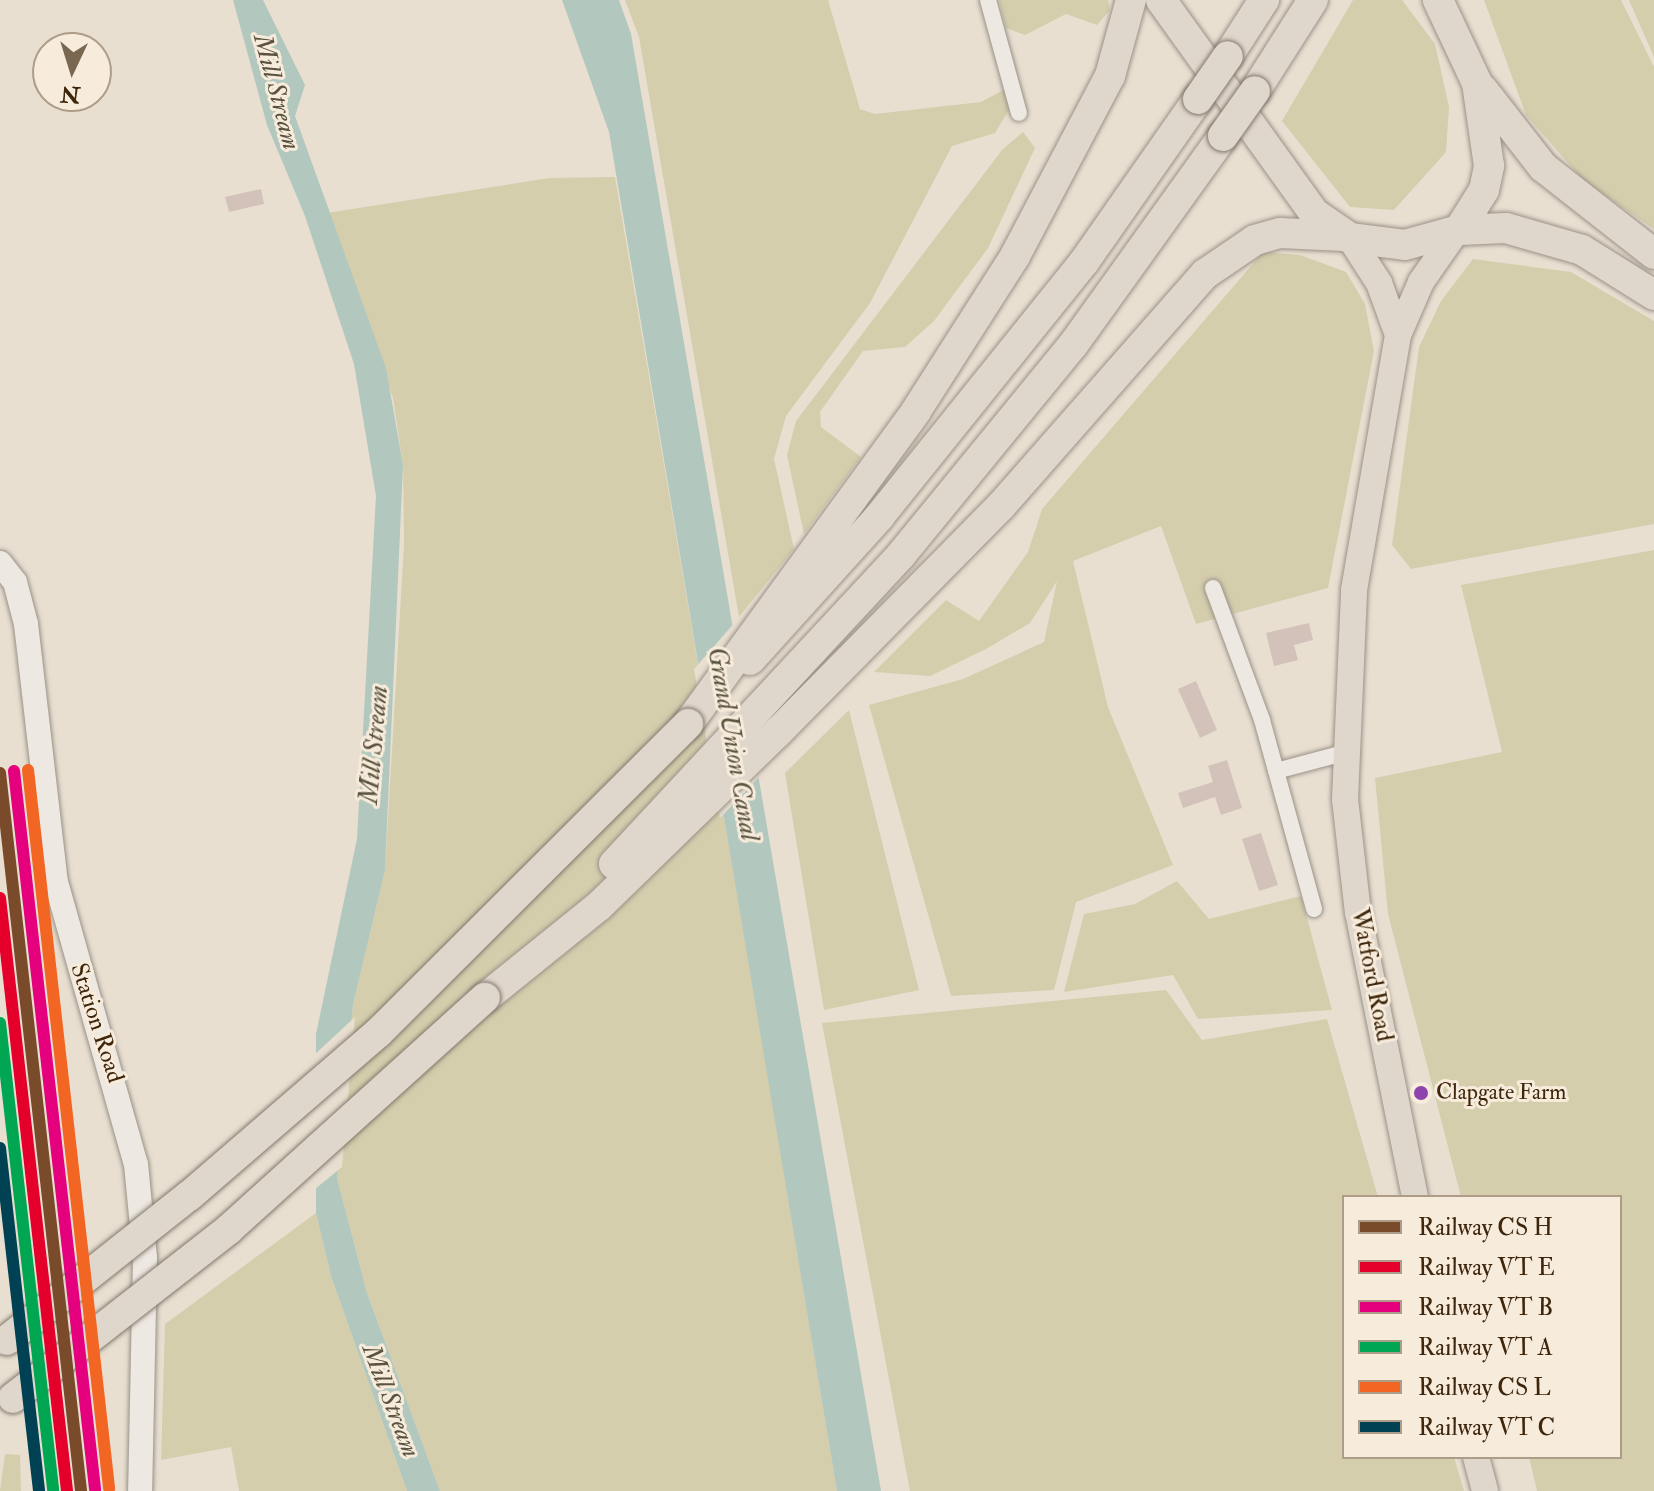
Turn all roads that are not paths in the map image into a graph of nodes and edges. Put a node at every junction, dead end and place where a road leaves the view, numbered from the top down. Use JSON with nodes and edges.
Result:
{"nodes":[{"id":1,"x":988,"y":0,"type":"edge"},
{"id":2,"x":1131,"y":0,"type":"edge"},
{"id":3,"x":1161,"y":0,"type":"edge"},
{"id":4,"x":1264,"y":0,"type":"edge"},
{"id":5,"x":1313,"y":0,"type":"edge"},
{"id":6,"x":1438,"y":0,"type":"edge"},
{"id":7,"x":1453,"y":0,"type":"edge"},
{"id":8,"x":1457,"y":31,"type":"junction"},
{"id":9,"x":1477,"y":83,"type":"junction"},
{"id":10,"x":1019,"y":113,"type":"dead end"},
{"id":11,"x":1457,"y":231,"type":"junction"},
{"id":12,"x":1347,"y":237,"type":"junction"},
{"id":13,"x":1654,"y":254,"type":"edge"},
{"id":14,"x":1654,"y":295,"type":"edge"},
{"id":15,"x":1398,"y":335,"type":"junction"},
{"id":16,"x":0,"y":563,"type":"edge"},
{"id":17,"x":1213,"y":588,"type":"dead end"},
{"id":18,"x":688,"y":724,"type":"junction"},
{"id":19,"x":1348,"y":752,"type":"junction"},
{"id":20,"x":1276,"y":771,"type":"junction"},
{"id":21,"x":1314,"y":909,"type":"dead end"},
{"id":22,"x":485,"y":998,"type":"junction"},
{"id":23,"x":1415,"y":1195,"type":"edge"},
{"id":24,"x":3,"y":1343,"type":"edge"},
{"id":25,"x":7,"y":1403,"type":"edge"},
{"id":26,"x":1477,"y":1459,"type":"edge"},
{"id":27,"x":140,"y":1491,"type":"edge"},
{"id":28,"x":1485,"y":1491,"type":"edge"}],
"edges":[{"from":1,"to":10,"type":"street"},
{"from":2,"to":18,"type":"highway"},
{"from":3,"to":12,"type":"highway"},
{"from":4,"to":18,"type":"highway","bridge":true},
{"from":5,"to":22,"type":"highway","bridge":true},
{"from":6,"to":8,"type":"highway"},
{"from":7,"to":8,"type":"highway"},
{"from":8,"to":9,"type":"highway"},
{"from":9,"to":11,"type":"highway"},
{"from":9,"to":13,"type":"highway"},
{"from":11,"to":12,"type":"highway"},
{"from":11,"to":14,"type":"highway"},
{"from":11,"to":15,"type":"main road","name":"Watford Road"},
{"from":12,"to":15,"type":"main road","name":"Watford Road"},
{"from":12,"to":22,"type":"highway"},
{"from":15,"to":19,"type":"main road","name":"Watford Road"},
{"from":16,"to":27,"type":"street","name":"Station Road"},
{"from":17,"to":20,"type":"street","name":"Watford Road"},
{"from":18,"to":24,"type":"highway","bridge":true},
{"from":19,"to":20,"type":"street"},
{"from":19,"to":23,"type":"main road","name":"Watford Road"},
{"from":20,"to":21,"type":"street","name":"Watford Road"},
{"from":22,"to":25,"type":"highway","bridge":true},
{"from":26,"to":28,"type":"main road"}]}
